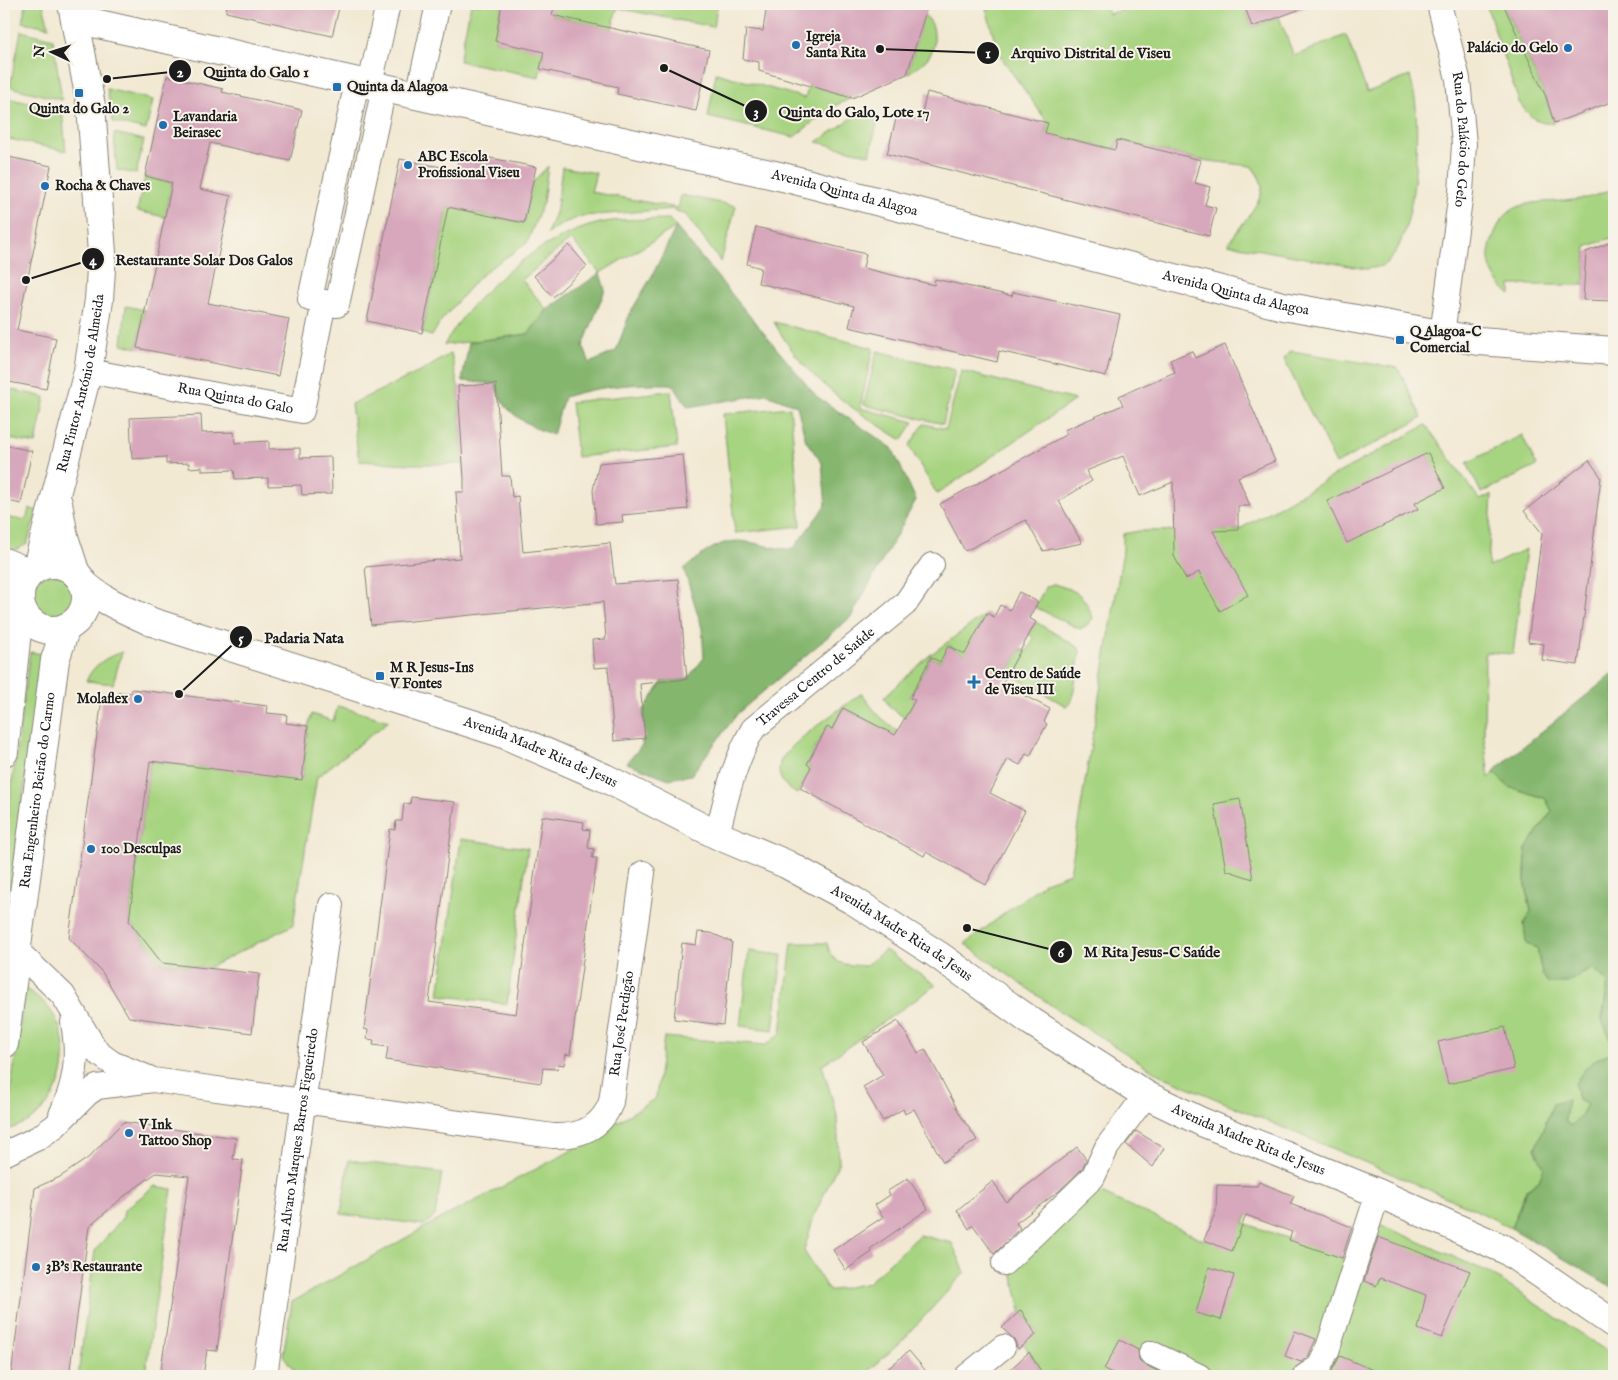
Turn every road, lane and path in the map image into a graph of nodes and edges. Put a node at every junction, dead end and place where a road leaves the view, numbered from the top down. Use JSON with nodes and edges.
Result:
{"nodes":[{"id":1,"x":388,"y":4,"type":"edge"},
{"id":2,"x":438,"y":4,"type":"edge"},
{"id":3,"x":1439,"y":4,"type":"edge"},
{"id":4,"x":74,"y":11,"type":"edge"},
{"id":5,"x":370,"y":85,"type":"junction"},
{"id":6,"x":418,"y":95,"type":"junction"},
{"id":7,"x":1442,"y":335,"type":"junction"},
{"id":8,"x":1614,"y":351,"type":"edge"},
{"id":9,"x":88,"y":371,"type":"junction"},
{"id":10,"x":57,"y":494,"type":"junction"},
{"id":11,"x":4,"y":560,"type":"edge"},
{"id":12,"x":932,"y":565,"type":"dead end"},
{"id":13,"x":35,"y":569,"type":"junction"},
{"id":14,"x":79,"y":578,"type":"junction"},
{"id":15,"x":15,"y":596,"type":"edge"},
{"id":16,"x":152,"y":622,"type":"junction"},
{"id":17,"x":67,"y":626,"type":"junction"},
{"id":18,"x":4,"y":752,"type":"edge"},
{"id":19,"x":717,"y":835,"type":"junction"},
{"id":20,"x":643,"y":873,"type":"dead end"},
{"id":21,"x":331,"y":905,"type":"dead end"},
{"id":22,"x":16,"y":950,"type":"junction"},
{"id":23,"x":63,"y":995,"type":"junction"},
{"id":24,"x":4,"y":1044,"type":"edge"},
{"id":25,"x":153,"y":1080,"type":"junction"},
{"id":26,"x":1146,"y":1095,"type":"junction"},
{"id":27,"x":304,"y":1101,"type":"junction"},
{"id":28,"x":38,"y":1138,"type":"junction"},
{"id":29,"x":4,"y":1154,"type":"edge"},
{"id":30,"x":1378,"y":1193,"type":"junction"},
{"id":31,"x":1004,"y":1263,"type":"dead end"},
{"id":32,"x":1614,"y":1324,"type":"edge"},
{"id":33,"x":1003,"y":1347,"type":"dead end"},
{"id":34,"x":1151,"y":1353,"type":"dead end"},
{"id":35,"x":265,"y":1376,"type":"edge"},
{"id":36,"x":967,"y":1376,"type":"edge"},
{"id":37,"x":1199,"y":1376,"type":"edge"},
{"id":38,"x":1305,"y":1376,"type":"edge"}],
"edges":[{"from":1,"to":5,"type":"street"},
{"from":2,"to":6,"type":"street"},
{"from":3,"to":7,"type":"street","name":"Rua do Palácio do Gelo"},
{"from":4,"to":5,"type":"street","name":"Avenida Quinta da Alagoa"},
{"from":4,"to":9,"type":"street","name":"Rua Pintor António de Almeida"},
{"from":5,"to":6,"type":"street","name":"Avenida Quinta da Alagoa"},
{"from":5,"to":9,"type":"street","name":"Rua Quinta do Galo"},
{"from":6,"to":7,"type":"street","name":"Avenida Quinta da Alagoa"},
{"from":7,"to":8,"type":"street","name":"Avenida Quinta da Alagoa"},
{"from":9,"to":10,"type":"street","name":"Rua Pintor António de Almeida"},
{"from":10,"to":13,"type":"street","name":"Rua Pintor António de Almeida"},
{"from":10,"to":14,"type":"street","name":"Rua Pintor António de Almeida"},
{"from":11,"to":13,"type":"street"},
{"from":12,"to":19,"type":"street","name":"Travessa Centro de Saúde"},
{"from":13,"to":14,"type":"street"},
{"from":13,"to":15,"type":"street"},
{"from":14,"to":16,"type":"street","name":"Avenida Madre Rita de Jesus"},
{"from":14,"to":17,"type":"street"},
{"from":15,"to":17,"type":"street"},
{"from":15,"to":18,"type":"street"},
{"from":16,"to":17,"type":"street","name":"Avenida Madre Rita de Jesus"},
{"from":16,"to":19,"type":"street","name":"Avenida Madre Rita de Jesus"},
{"from":17,"to":22,"type":"street","name":"Rua Engenheiro Beirão do Carmo"},
{"from":19,"to":26,"type":"street","name":"Avenida Madre Rita de Jesus"},
{"from":20,"to":27,"type":"street","name":"Rua José Perdigão"},
{"from":21,"to":27,"type":"street","name":"Rua Alvaro Marques Barros Figueiredo"},
{"from":22,"to":23,"type":"street"},
{"from":22,"to":24,"type":"street","name":"Rua Engenheiro Beirão do Carmo"},
{"from":23,"to":25,"type":"street"},
{"from":23,"to":28,"type":"street"},
{"from":25,"to":27,"type":"street","name":"Rua José Perdigão"},
{"from":25,"to":28,"type":"street"},
{"from":26,"to":30,"type":"street","name":"Avenida Madre Rita de Jesus"},
{"from":26,"to":31,"type":"street"},
{"from":27,"to":35,"type":"street","name":"Rua Alvaro Marques Barros Figueiredo"},
{"from":28,"to":29,"type":"street"},
{"from":30,"to":32,"type":"street","name":"Avenida Madre Rita de Jesus"},
{"from":30,"to":38,"type":"street"},
{"from":33,"to":36,"type":"street"},
{"from":34,"to":37,"type":"street"}]}
